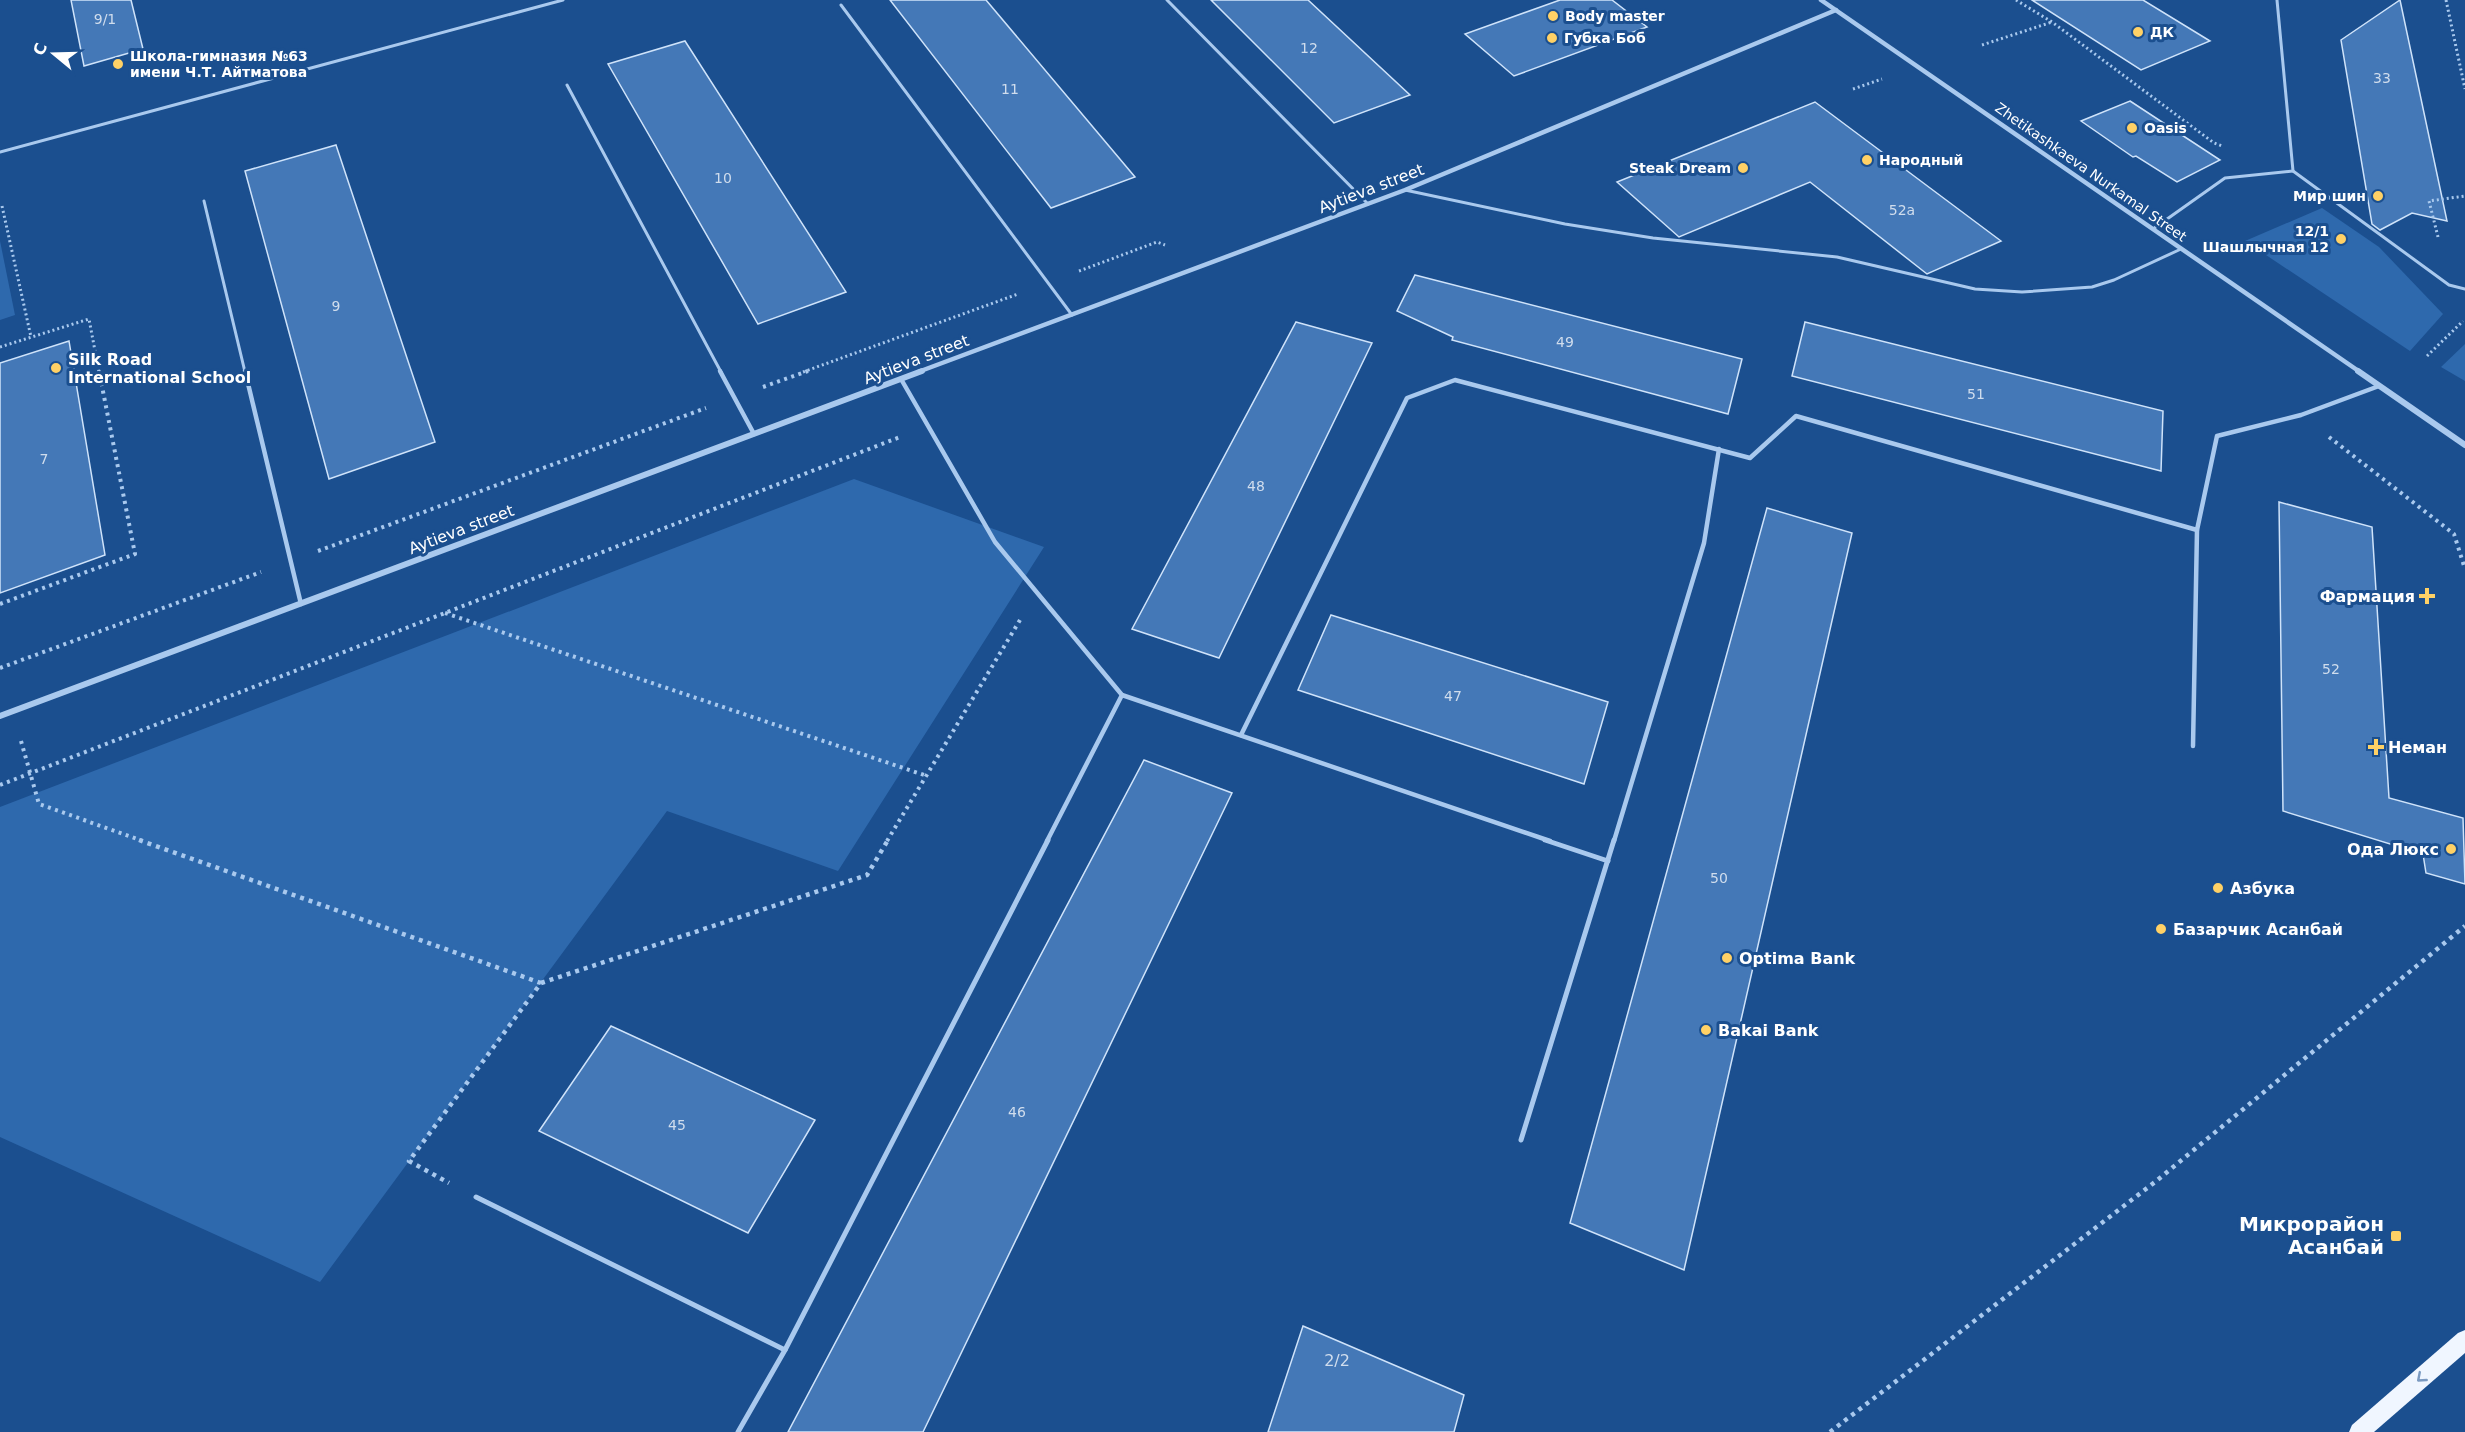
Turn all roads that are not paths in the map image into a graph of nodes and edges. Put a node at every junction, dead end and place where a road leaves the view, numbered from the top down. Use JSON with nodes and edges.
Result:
{"nodes":[{"id":1,"x":563,"y":0,"type":"edge"},
{"id":2,"x":1167,"y":0,"type":"edge"},
{"id":3,"x":1821,"y":0,"type":"edge"},
{"id":4,"x":2277,"y":0,"type":"edge"},
{"id":5,"x":841,"y":5,"type":"dead end"},
{"id":6,"x":1836,"y":10,"type":"junction"},
{"id":7,"x":567,"y":85,"type":"dead end"},
{"id":8,"x":0,"y":152,"type":"edge"},
{"id":9,"x":2293,"y":171,"type":"junction"},
{"id":10,"x":1405,"y":190,"type":"junction"},
{"id":11,"x":204,"y":201,"type":"dead end"},
{"id":12,"x":1368,"y":204,"type":"junction"},
{"id":13,"x":2153,"y":229,"type":"junction"},
{"id":14,"x":2181,"y":249,"type":"junction"},
{"id":15,"x":2465,"y":289,"type":"edge"},
{"id":16,"x":1072,"y":315,"type":"junction"},
{"id":17,"x":901,"y":379,"type":"junction"},
{"id":18,"x":2379,"y":386,"type":"junction"},
{"id":19,"x":754,"y":434,"type":"junction"},
{"id":20,"x":2465,"y":446,"type":"edge"},
{"id":21,"x":1719,"y":449,"type":"junction"},
{"id":22,"x":2197,"y":530,"type":"junction"},
{"id":23,"x":301,"y":604,"type":"junction"},
{"id":24,"x":1122,"y":695,"type":"junction"},
{"id":25,"x":0,"y":716,"type":"edge"},
{"id":26,"x":1241,"y":735,"type":"junction"},
{"id":27,"x":2193,"y":746,"type":"dead end"},
{"id":28,"x":1608,"y":861,"type":"junction"},
{"id":29,"x":1521,"y":1140,"type":"dead end"},
{"id":30,"x":476,"y":1197,"type":"road end"},
{"id":31,"x":2465,"y":1340,"type":"edge"},
{"id":32,"x":784,"y":1350,"type":"junction"},
{"id":33,"x":738,"y":1432,"type":"edge"},
{"id":34,"x":2359,"y":1432,"type":"edge"}],
"edges":[{"from":1,"to":8,"type":"lane"},
{"from":2,"to":12,"type":"lane"},
{"from":3,"to":6,"type":"street","name":"Zhetikashkaeva Nurkamal Street"},
{"from":4,"to":9,"type":"lane"},
{"from":5,"to":16,"type":"lane"},
{"from":6,"to":10,"type":"street","name":"Aytieva street"},
{"from":6,"to":13,"type":"street","name":"Zhetikashkaeva Nurkamal Street"},
{"from":7,"to":19,"type":"lane"},
{"from":9,"to":13,"type":"lane"},
{"from":9,"to":15,"type":"lane"},
{"from":10,"to":12,"type":"street","name":"Aytieva street"},
{"from":10,"to":14,"type":"lane"},
{"from":11,"to":23,"type":"lane"},
{"from":12,"to":16,"type":"street","name":"Aytieva street"},
{"from":13,"to":14,"type":"street","name":"Zhetikashkaeva Nurkamal Street"},
{"from":14,"to":18,"type":"street","name":"Zhetikashkaeva Nurkamal Street"},
{"from":16,"to":17,"type":"street","name":"Aytieva street"},
{"from":17,"to":19,"type":"street","name":"Aytieva street"},
{"from":17,"to":24,"type":"lane"},
{"from":18,"to":20,"type":"street","name":"Zhetikashkaeva Nurkamal Street"},
{"from":18,"to":22,"type":"lane"},
{"from":19,"to":23,"type":"street","name":"Aytieva street"},
{"from":21,"to":22,"type":"lane"},
{"from":21,"to":26,"type":"lane"},
{"from":21,"to":28,"type":"lane"},
{"from":22,"to":27,"type":"lane"},
{"from":23,"to":25,"type":"street","name":"Aytieva street"},
{"from":24,"to":26,"type":"lane"},
{"from":24,"to":32,"type":"lane"},
{"from":26,"to":28,"type":"lane"},
{"from":28,"to":29,"type":"lane"},
{"from":30,"to":32,"type":"lane"},
{"from":31,"to":34,"type":"main road","one_way":true},
{"from":32,"to":33,"type":"lane"}]}
